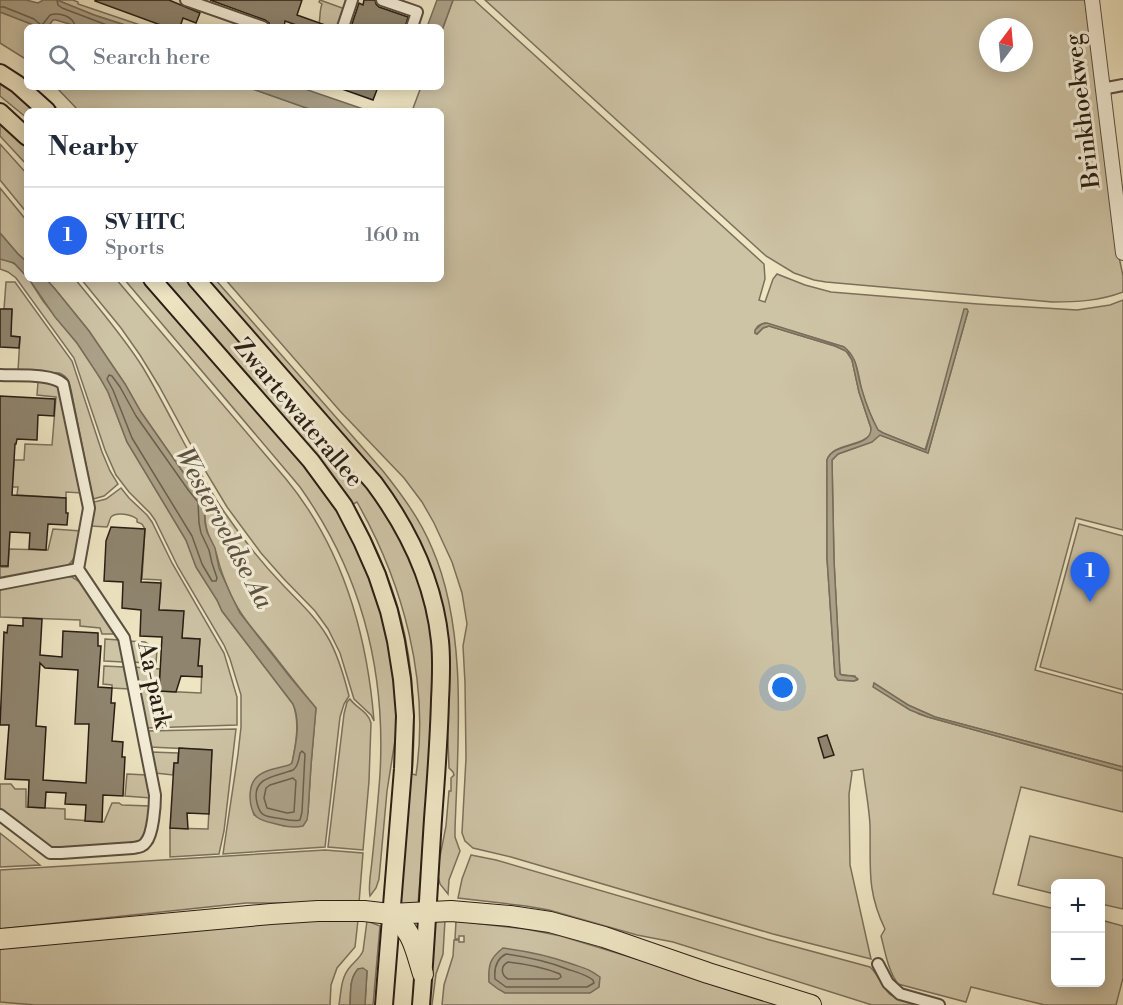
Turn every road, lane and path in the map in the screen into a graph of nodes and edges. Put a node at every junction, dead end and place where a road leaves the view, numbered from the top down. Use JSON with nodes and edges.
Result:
{"nodes":[{"id":1,"x":186,"y":0,"type":"edge"},
{"id":2,"x":352,"y":0,"type":"edge"},
{"id":3,"x":382,"y":0,"type":"edge"},
{"id":4,"x":1092,"y":0,"type":"edge"},
{"id":5,"x":254,"y":24,"type":"edge"},
{"id":6,"x":344,"y":24,"type":"edge"},
{"id":7,"x":413,"y":24,"type":"edge"},
{"id":8,"x":0,"y":73,"type":"edge"},
{"id":9,"x":1123,"y":86,"type":"edge"},
{"id":10,"x":1102,"y":89,"type":"junction"},
{"id":11,"x":44,"y":108,"type":"edge"},
{"id":12,"x":0,"y":112,"type":"edge"},
{"id":13,"x":24,"y":134,"type":"edge"},
{"id":14,"x":1123,"y":253,"type":"edge"},
{"id":15,"x":155,"y":282,"type":"edge"},
{"id":16,"x":199,"y":282,"type":"edge"},
{"id":17,"x":0,"y":375,"type":"edge"},
{"id":18,"x":78,"y":569,"type":"junction"},
{"id":19,"x":0,"y":584,"type":"edge"},
{"id":20,"x":0,"y":815,"type":"edge"},
{"id":21,"x":428,"y":912,"type":"junction"},
{"id":22,"x":390,"y":914,"type":"junction"},
{"id":23,"x":0,"y":939,"type":"edge"},
{"id":24,"x":878,"y":964,"type":"dead end"},
{"id":25,"x":423,"y":974,"type":"junction"},
{"id":26,"x":384,"y":1005,"type":"edge"},
{"id":27,"x":421,"y":1005,"type":"edge"},
{"id":28,"x":811,"y":1005,"type":"edge"},
{"id":29,"x":939,"y":1005,"type":"edge"}],
"edges":[{"from":1,"to":5,"type":"street"},
{"from":2,"to":6,"type":"street"},
{"from":3,"to":7,"type":"street"},
{"from":4,"to":10,"type":"street","name":"Brinkhoekweg"},
{"from":8,"to":11,"type":"main road"},
{"from":9,"to":10,"type":"street"},
{"from":10,"to":14,"type":"street","name":"Brinkhoekweg"},
{"from":12,"to":13,"type":"main road"},
{"from":15,"to":22,"type":"main road","name":"Zwartewaterallee"},
{"from":16,"to":21,"type":"main road","name":"Zwartewaterallee"},
{"from":17,"to":18,"type":"street"},
{"from":18,"to":19,"type":"street"},
{"from":18,"to":20,"type":"street","name":"Aa-park"},
{"from":21,"to":22,"type":"highway"},
{"from":21,"to":25,"type":"main road","name":"Zwartewaterallee"},
{"from":21,"to":28,"type":"highway"},
{"from":22,"to":23,"type":"highway"},
{"from":22,"to":25,"type":"highway"},
{"from":22,"to":26,"type":"main road","name":"Zwartewaterallee"},
{"from":24,"to":29,"type":"street"},
{"from":25,"to":27,"type":"main road","name":"Zwartewaterallee"}]}
